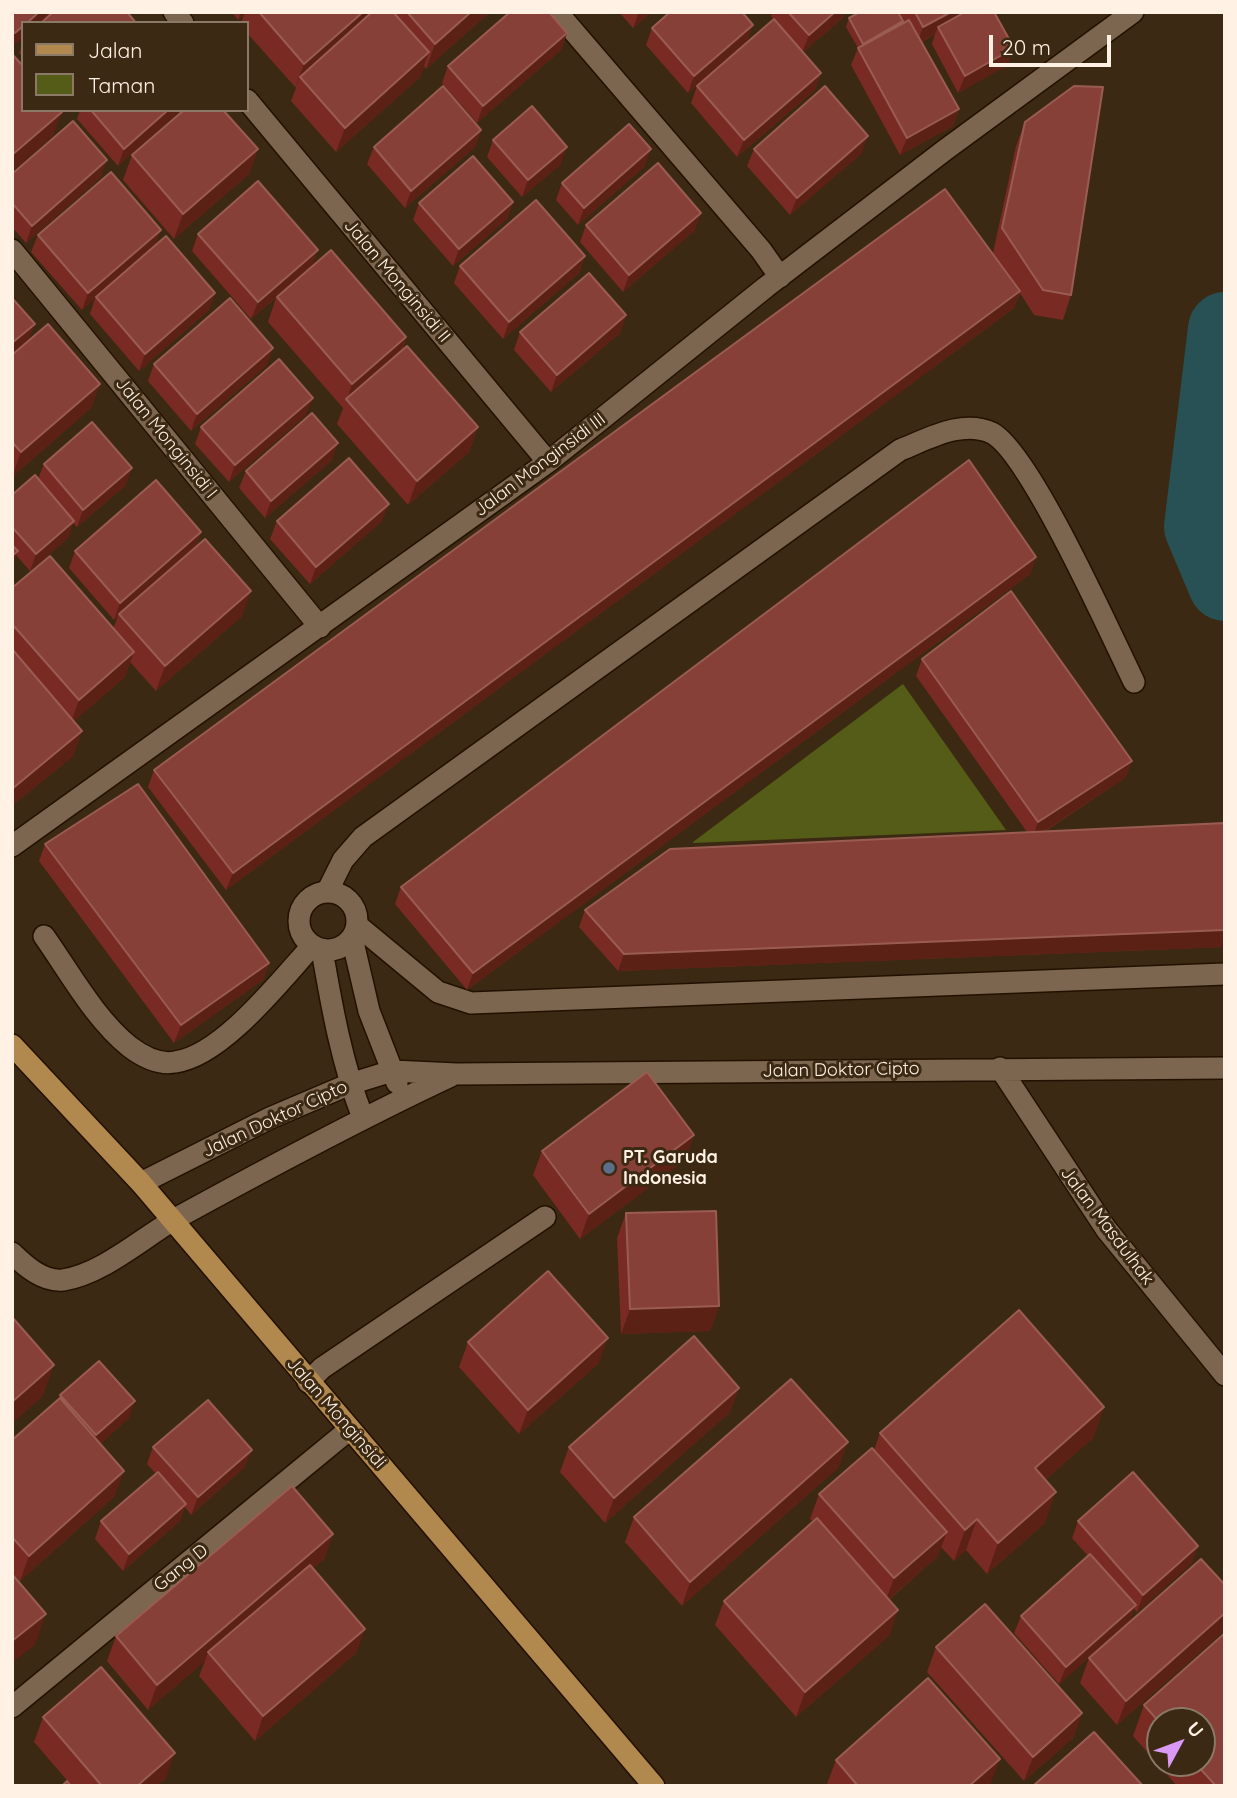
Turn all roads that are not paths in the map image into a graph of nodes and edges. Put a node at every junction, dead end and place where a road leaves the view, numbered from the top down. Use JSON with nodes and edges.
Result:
{"nodes":[{"id":1,"x":557,"y":12,"type":"edge"},
{"id":2,"x":1133,"y":12,"type":"edge"},
{"id":3,"x":248,"y":101,"type":"edge"},
{"id":4,"x":12,"y":250,"type":"edge"},
{"id":5,"x":779,"y":277,"type":"junction"},
{"id":6,"x":548,"y":462,"type":"junction"},
{"id":7,"x":320,"y":627,"type":"junction"},
{"id":8,"x":1134,"y":682,"type":"dead end"},
{"id":9,"x":12,"y":846,"type":"edge"},
{"id":10,"x":327,"y":892,"type":"junction"},
{"id":11,"x":354,"y":932,"type":"junction"},
{"id":12,"x":44,"y":936,"type":"dead end"},
{"id":13,"x":317,"y":948,"type":"junction"},
{"id":14,"x":1225,"y":974,"type":"edge"},
{"id":15,"x":12,"y":1045,"type":"edge"},
{"id":16,"x":1000,"y":1068,"type":"junction"},
{"id":17,"x":1225,"y":1068,"type":"edge"},
{"id":18,"x":392,"y":1071,"type":"junction"},
{"id":19,"x":456,"y":1074,"type":"junction"},
{"id":20,"x":350,"y":1084,"type":"junction"},
{"id":21,"x":405,"y":1098,"type":"junction"},
{"id":22,"x":363,"y":1118,"type":"junction"},
{"id":23,"x":141,"y":1183,"type":"junction"},
{"id":24,"x":545,"y":1217,"type":"dead end"},
{"id":25,"x":173,"y":1221,"type":"junction"},
{"id":26,"x":12,"y":1253,"type":"edge"},
{"id":27,"x":1225,"y":1375,"type":"edge"},
{"id":28,"x":308,"y":1382,"type":"junction"},
{"id":29,"x":350,"y":1429,"type":"junction"},
{"id":30,"x":12,"y":1707,"type":"edge"},
{"id":31,"x":654,"y":1786,"type":"edge"}],
"edges":[{"from":1,"to":5,"type":"street"},
{"from":2,"to":5,"type":"street","name":"Jalan Monginsidi III"},
{"from":3,"to":6,"type":"street","name":"Jalan Monginsidi II"},
{"from":4,"to":7,"type":"street","name":"Jalan Monginsidi I"},
{"from":5,"to":6,"type":"street","name":"Jalan Monginsidi III"},
{"from":6,"to":7,"type":"street","name":"Jalan Monginsidi III"},
{"from":7,"to":9,"type":"street","name":"Jalan Monginsidi III"},
{"from":8,"to":10,"type":"street"},
{"from":10,"to":11,"type":"street"},
{"from":10,"to":13,"type":"street"},
{"from":11,"to":13,"type":"street"},
{"from":11,"to":14,"type":"street"},
{"from":11,"to":18,"type":"street"},
{"from":12,"to":13,"type":"street"},
{"from":13,"to":20,"type":"street"},
{"from":15,"to":23,"type":"main road","name":"Jalan Monginsidi"},
{"from":16,"to":17,"type":"street","name":"Jalan Doktor Cipto"},
{"from":16,"to":19,"type":"street","name":"Jalan Doktor Cipto"},
{"from":16,"to":27,"type":"street","name":"Jalan Masdulhak"},
{"from":18,"to":19,"type":"street","name":"Jalan Doktor Cipto"},
{"from":18,"to":20,"type":"street","name":"Jalan Doktor Cipto"},
{"from":18,"to":21,"type":"street"},
{"from":19,"to":21,"type":"street","name":"Jalan Doktor Cipto"},
{"from":20,"to":22,"type":"street"},
{"from":20,"to":23,"type":"street","name":"Jalan Doktor Cipto"},
{"from":21,"to":22,"type":"street","name":"Jalan Doktor Cipto"},
{"from":22,"to":25,"type":"street","name":"Jalan Doktor Cipto"},
{"from":23,"to":25,"type":"main road","name":"Jalan Monginsidi"},
{"from":24,"to":28,"type":"street"},
{"from":25,"to":26,"type":"street","name":"Jalan Doktor Cipto"},
{"from":25,"to":28,"type":"main road","name":"Jalan Monginsidi"},
{"from":28,"to":29,"type":"main road","name":"Jalan Monginsidi"},
{"from":29,"to":30,"type":"street","name":"Gang D"},
{"from":29,"to":31,"type":"main road","name":"Jalan Monginsidi"}]}
